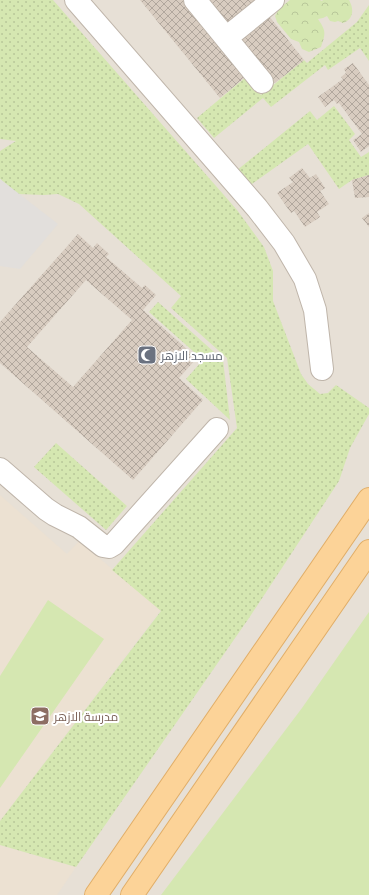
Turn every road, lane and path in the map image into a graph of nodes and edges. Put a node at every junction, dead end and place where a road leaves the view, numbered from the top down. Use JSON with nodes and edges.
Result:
{"nodes":[{"id":1,"x":76,"y":0,"type":"edge"},
{"id":2,"x":195,"y":0,"type":"edge"},
{"id":3,"x":273,"y":0,"type":"edge"},
{"id":4,"x":226,"y":38,"type":"junction"},
{"id":5,"x":262,"y":82,"type":"dead end"},
{"id":6,"x":322,"y":369,"type":"dead end"},
{"id":7,"x":217,"y":429,"type":"dead end"},
{"id":8,"x":0,"y":469,"type":"edge"},
{"id":9,"x":369,"y":499,"type":"edge"},
{"id":10,"x":369,"y":551,"type":"edge"},
{"id":11,"x":96,"y":895,"type":"edge"},
{"id":12,"x":132,"y":895,"type":"edge"}],
"edges":[{"from":1,"to":6,"type":"street"},
{"from":2,"to":4,"type":"street"},
{"from":3,"to":4,"type":"street"},
{"from":4,"to":5,"type":"street"},
{"from":7,"to":8,"type":"street"},
{"from":9,"to":11,"type":"main road"},
{"from":10,"to":12,"type":"main road"}]}
